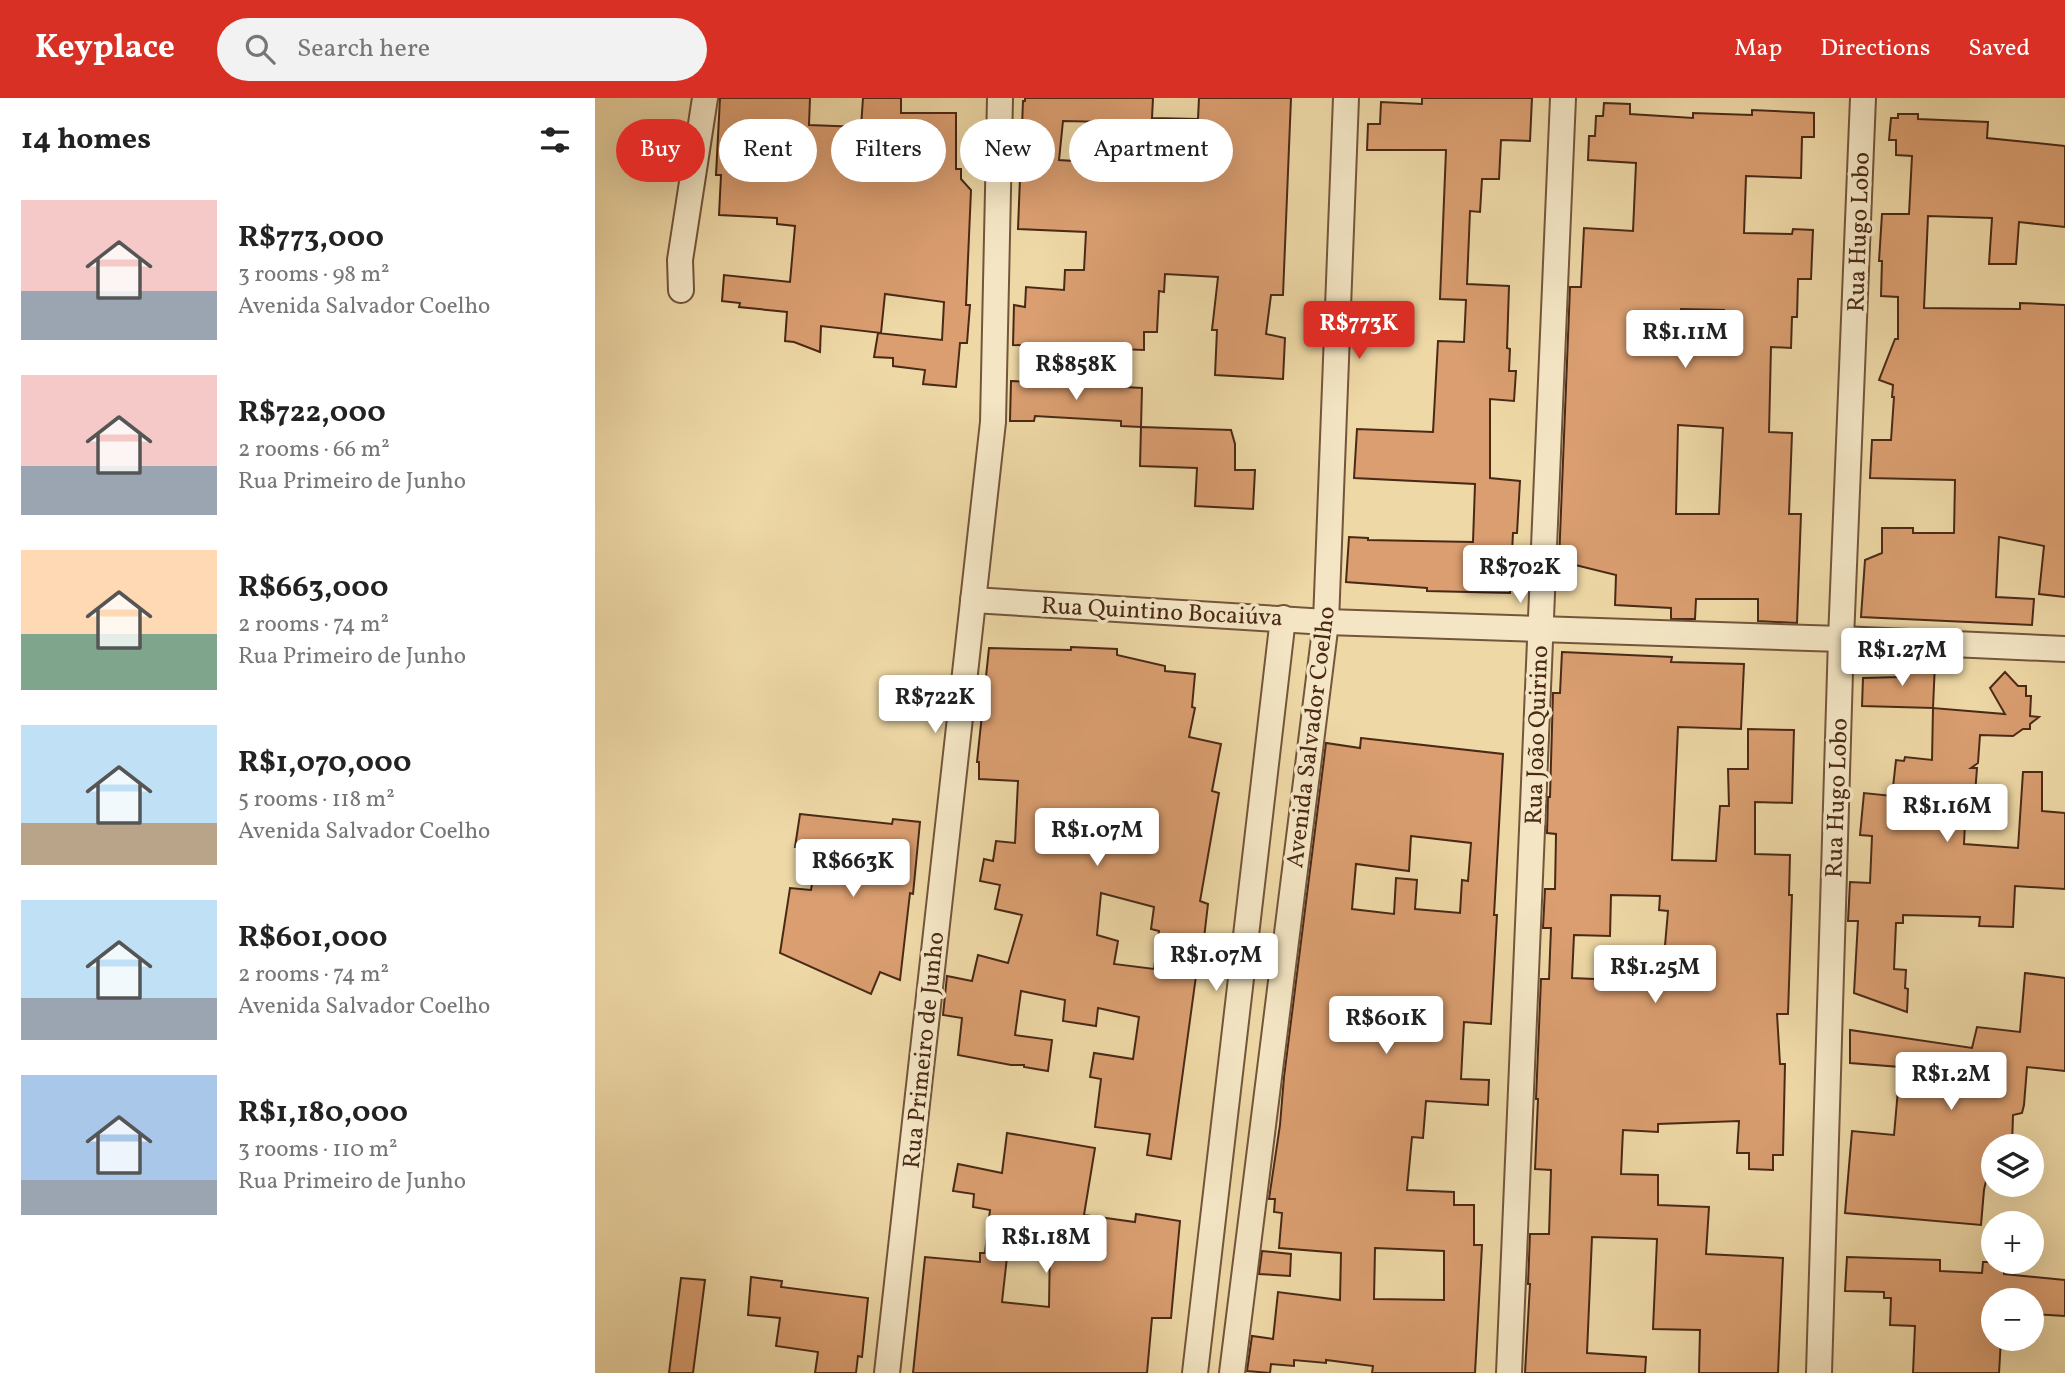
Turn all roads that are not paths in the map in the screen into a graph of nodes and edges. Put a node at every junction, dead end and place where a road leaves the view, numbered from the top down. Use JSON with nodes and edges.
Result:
{"nodes":[{"id":1,"x":705,"y":98,"type":"edge"},
{"id":2,"x":1000,"y":98,"type":"edge"},
{"id":3,"x":1346,"y":98,"type":"edge"},
{"id":4,"x":1563,"y":98,"type":"edge"},
{"id":5,"x":1863,"y":98,"type":"edge"},
{"id":6,"x":681,"y":290,"type":"dead end"},
{"id":7,"x":973,"y":600,"type":"junction"},
{"id":8,"x":1283,"y":618,"type":"junction"},
{"id":9,"x":1326,"y":622,"type":"junction"},
{"id":10,"x":1540,"y":629,"type":"junction"},
{"id":11,"x":1841,"y":639,"type":"junction"},
{"id":12,"x":2065,"y":649,"type":"edge"},
{"id":13,"x":887,"y":1373,"type":"edge"},
{"id":14,"x":1195,"y":1373,"type":"edge"},
{"id":15,"x":1232,"y":1373,"type":"edge"},
{"id":16,"x":1509,"y":1373,"type":"edge"},
{"id":17,"x":1819,"y":1373,"type":"edge"}],
"edges":[{"from":1,"to":6,"type":"street"},
{"from":2,"to":7,"type":"street","name":"Rua Primeiro de Junho"},
{"from":3,"to":9,"type":"street","name":"Avenida Salvador Coelho"},
{"from":4,"to":10,"type":"street","name":"Rua João Quirino"},
{"from":5,"to":11,"type":"street","name":"Rua Hugo Lobo"},
{"from":7,"to":8,"type":"street","name":"Rua Quintino Bocaiúva"},
{"from":7,"to":13,"type":"street","name":"Rua Primeiro de Junho"},
{"from":8,"to":9,"type":"street","name":"Rua Quintino Bocaiúva"},
{"from":8,"to":14,"type":"street","name":"Avenida Salvador Coelho"},
{"from":9,"to":10,"type":"street","name":"Rua Quintino Bocaiúva"},
{"from":9,"to":15,"type":"street","name":"Avenida Salvador Coelho"},
{"from":10,"to":11,"type":"street","name":"Rua Quintino Bocaiúva"},
{"from":10,"to":16,"type":"street","name":"Rua João Quirino"},
{"from":11,"to":12,"type":"street","name":"Rua Quintino Bocaiúva"},
{"from":11,"to":17,"type":"street","name":"Rua Hugo Lobo"}]}
